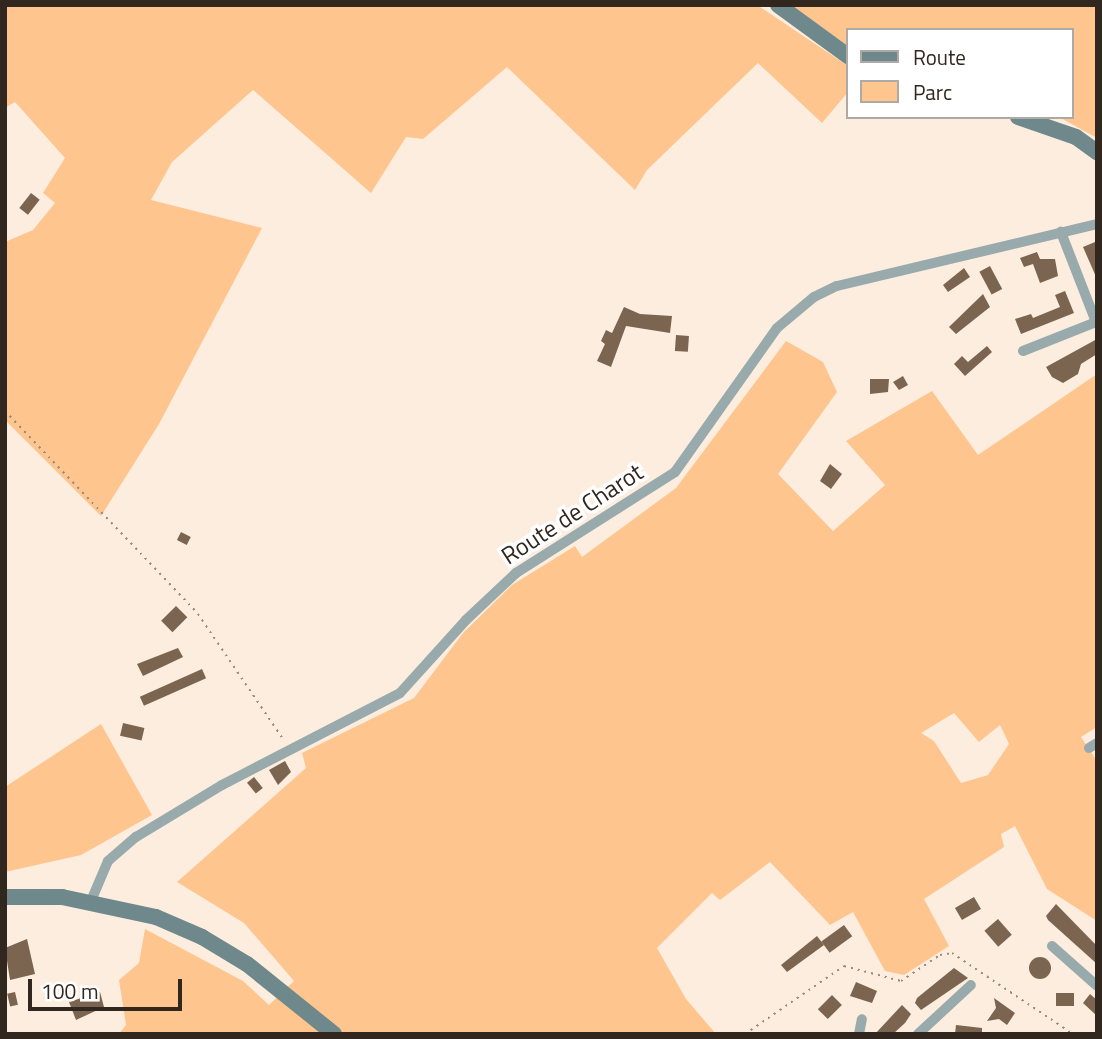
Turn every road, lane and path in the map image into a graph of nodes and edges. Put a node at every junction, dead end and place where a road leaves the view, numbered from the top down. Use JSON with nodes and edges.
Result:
{"nodes":[{"id":1,"x":778,"y":5,"type":"edge"},
{"id":2,"x":846,"y":54,"type":"edge"},
{"id":3,"x":1024,"y":119,"type":"edge"},
{"id":4,"x":1097,"y":152,"type":"edge"},
{"id":5,"x":1097,"y":224,"type":"edge"},
{"id":6,"x":1061,"y":232,"type":"junction"},
{"id":7,"x":1023,"y":351,"type":"dead end"},
{"id":8,"x":5,"y":411,"type":"edge"},
{"id":9,"x":289,"y":749,"type":"junction"},
{"id":10,"x":5,"y":897,"type":"edge"},
{"id":11,"x":91,"y":901,"type":"junction"},
{"id":12,"x":1052,"y":946,"type":"dead end"},
{"id":13,"x":991,"y":979,"type":"junction"},
{"id":14,"x":976,"y":983,"type":"joint"},
{"id":15,"x":1097,"y":986,"type":"edge"},
{"id":16,"x":862,"y":1019,"type":"dead end"},
{"id":17,"x":334,"y":1034,"type":"edge"},
{"id":18,"x":745,"y":1034,"type":"edge"},
{"id":19,"x":859,"y":1034,"type":"edge"},
{"id":20,"x":918,"y":1034,"type":"edge"},
{"id":21,"x":1073,"y":1034,"type":"edge"}],
"edges":[{"from":1,"to":2,"type":"street"},
{"from":3,"to":4,"type":"street"},
{"from":5,"to":6,"type":"street","name":"Route de Charot"},
{"from":6,"to":7,"type":"street"},
{"from":6,"to":9,"type":"street","name":"Route de Charot"},
{"from":8,"to":9,"type":"path"},
{"from":9,"to":11,"type":"street","name":"Route de Charot"},
{"from":10,"to":11,"type":"street"},
{"from":11,"to":17,"type":"street"},
{"from":12,"to":15,"type":"street"},
{"from":13,"to":14,"type":"path"},
{"from":13,"to":18,"type":"path"},
{"from":13,"to":21,"type":"path"},
{"from":14,"to":20,"type":"street"},
{"from":16,"to":19,"type":"street"}]}
